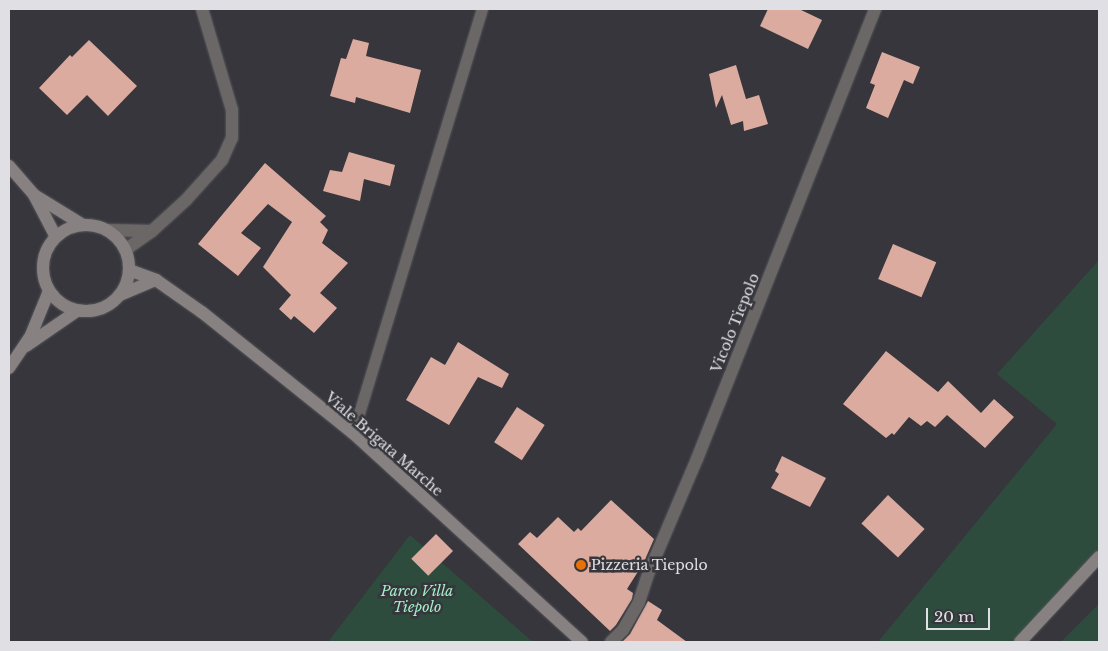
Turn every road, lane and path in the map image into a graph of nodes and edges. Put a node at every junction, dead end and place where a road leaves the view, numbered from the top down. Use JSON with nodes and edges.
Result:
{"nodes":[{"id":1,"x":202,"y":9,"type":"edge"},
{"id":2,"x":482,"y":9,"type":"edge"},
{"id":3,"x":875,"y":9,"type":"edge"},
{"id":4,"x":9,"y":166,"type":"edge"},
{"id":5,"x":34,"y":195,"type":"junction"},
{"id":6,"x":83,"y":225,"type":"junction"},
{"id":7,"x":106,"y":230,"type":"junction"},
{"id":8,"x":152,"y":231,"type":"junction"},
{"id":9,"x":56,"y":237,"type":"junction"},
{"id":10,"x":125,"y":250,"type":"junction"},
{"id":11,"x":128,"y":270,"type":"junction"},
{"id":12,"x":156,"y":280,"type":"junction"},
{"id":13,"x":49,"y":291,"type":"junction"},
{"id":14,"x":120,"y":295,"type":"junction"},
{"id":15,"x":77,"y":311,"type":"junction"},
{"id":16,"x":24,"y":347,"type":"junction"},
{"id":17,"x":9,"y":368,"type":"edge"},
{"id":18,"x":353,"y":433,"type":"junction"},
{"id":19,"x":1099,"y":557,"type":"edge"},
{"id":20,"x":582,"y":642,"type":"edge"},
{"id":21,"x":612,"y":642,"type":"edge"},
{"id":22,"x":1020,"y":642,"type":"edge"}],
"edges":[{"from":1,"to":8,"type":"street"},
{"from":2,"to":18,"type":"lane"},
{"from":3,"to":21,"type":"street","name":"Vicolo Tiepolo"},
{"from":4,"to":5,"type":"street"},
{"from":5,"to":6,"type":"street"},
{"from":5,"to":9,"type":"street"},
{"from":6,"to":7,"type":"street"},
{"from":6,"to":9,"type":"street"},
{"from":7,"to":8,"type":"street"},
{"from":7,"to":10,"type":"street"},
{"from":8,"to":10,"type":"street"},
{"from":9,"to":13,"type":"street"},
{"from":10,"to":11,"type":"street"},
{"from":11,"to":12,"type":"street","name":"Viale Brigata Marche"},
{"from":11,"to":14,"type":"street"},
{"from":12,"to":14,"type":"street"},
{"from":12,"to":18,"type":"street","name":"Viale Brigata Marche"},
{"from":13,"to":15,"type":"street"},
{"from":13,"to":16,"type":"street"},
{"from":14,"to":15,"type":"street"},
{"from":15,"to":16,"type":"street"},
{"from":16,"to":17,"type":"street"},
{"from":18,"to":20,"type":"street","name":"Viale Brigata Marche"},
{"from":19,"to":22,"type":"street"}]}
